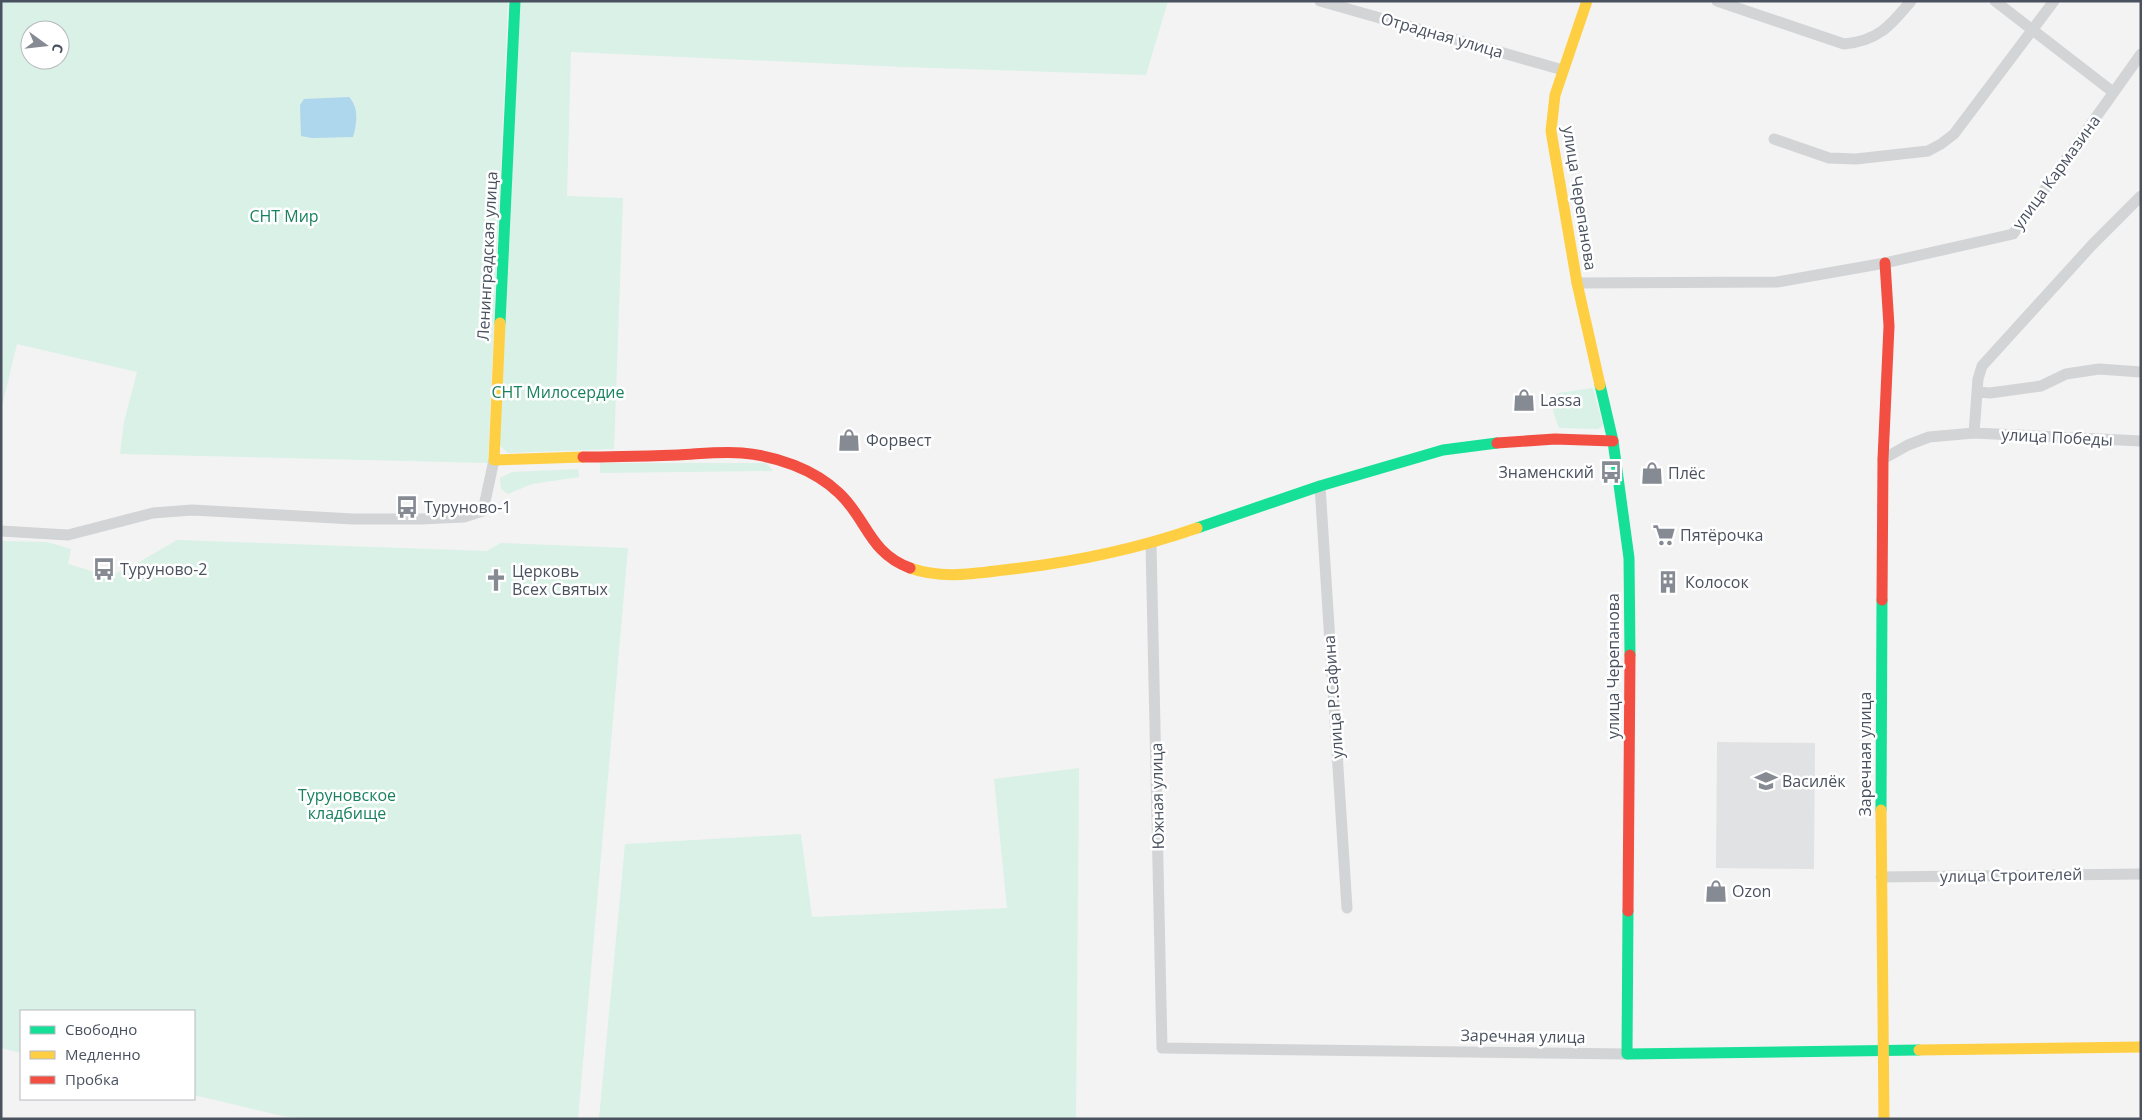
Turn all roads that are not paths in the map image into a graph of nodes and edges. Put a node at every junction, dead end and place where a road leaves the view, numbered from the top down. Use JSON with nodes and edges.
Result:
{"nodes":[{"id":1,"x":515,"y":1,"type":"edge"},
{"id":2,"x":1320,"y":1,"type":"edge"},
{"id":3,"x":1718,"y":1,"type":"edge"},
{"id":4,"x":1911,"y":1,"type":"edge"},
{"id":5,"x":1995,"y":1,"type":"edge"},
{"id":6,"x":2054,"y":1,"type":"edge"},
{"id":7,"x":1586,"y":2,"type":"edge"},
{"id":8,"x":2032,"y":30,"type":"junction"},
{"id":9,"x":2141,"y":54,"type":"edge"},
{"id":10,"x":1564,"y":70,"type":"junction"},
{"id":11,"x":2114,"y":92,"type":"junction"},
{"id":12,"x":1774,"y":139,"type":"dead end"},
{"id":13,"x":2141,"y":196,"type":"edge"},
{"id":14,"x":1886,"y":263,"type":"junction"},
{"id":15,"x":1577,"y":283,"type":"junction"},
{"id":16,"x":2141,"y":372,"type":"edge"},
{"id":17,"x":1978,"y":392,"type":"junction"},
{"id":18,"x":1974,"y":433,"type":"junction"},
{"id":19,"x":2141,"y":440,"type":"edge"},
{"id":20,"x":1614,"y":441,"type":"junction"},
{"id":21,"x":1883,"y":459,"type":"junction"},
{"id":22,"x":494,"y":460,"type":"junction"},
{"id":23,"x":1320,"y":486,"type":"junction"},
{"id":24,"x":1,"y":531,"type":"edge"},
{"id":25,"x":1151,"y":544,"type":"junction"},
{"id":26,"x":2141,"y":874,"type":"edge"},
{"id":27,"x":1881,"y":877,"type":"junction"},
{"id":28,"x":1347,"y":908,"type":"dead end"},
{"id":29,"x":2141,"y":1047,"type":"edge"},
{"id":30,"x":1162,"y":1048,"type":"joint"},
{"id":31,"x":1884,"y":1049,"type":"junction"},
{"id":32,"x":1628,"y":1054,"type":"junction"},
{"id":33,"x":1884,"y":1119,"type":"edge"}],
"edges":[{"from":1,"to":22,"type":"street","name":"Ленинградская улица"},
{"from":2,"to":10,"type":"street","name":"Отрадная улица"},
{"from":3,"to":4,"type":"street"},
{"from":5,"to":8,"type":"street"},
{"from":6,"to":8,"type":"street"},
{"from":7,"to":10,"type":"street","name":"улица Черепанова"},
{"from":8,"to":11,"type":"street"},
{"from":8,"to":12,"type":"street"},
{"from":9,"to":11,"type":"street","name":"улица Кармазина"},
{"from":10,"to":15,"type":"street","name":"улица Черепанова"},
{"from":11,"to":14,"type":"street","name":"улица Кармазина"},
{"from":13,"to":17,"type":"street"},
{"from":14,"to":15,"type":"street","name":"улица Черепанова"},
{"from":14,"to":21,"type":"street","name":"Заречная улица"},
{"from":15,"to":20,"type":"street","name":"улица Черепанова"},
{"from":16,"to":17,"type":"street"},
{"from":17,"to":18,"type":"street"},
{"from":18,"to":19,"type":"street","name":"улица Победы"},
{"from":18,"to":21,"type":"street","name":"улица Победы"},
{"from":20,"to":23,"type":"street"},
{"from":20,"to":32,"type":"street","name":"улица Черепанова"},
{"from":21,"to":27,"type":"street","name":"Заречная улица"},
{"from":22,"to":24,"type":"street","name":"Ленинградская улица"},
{"from":22,"to":25,"type":"street"},
{"from":23,"to":25,"type":"street"},
{"from":23,"to":28,"type":"street","name":"улица Р.Сафина"},
{"from":25,"to":30,"type":"street","name":"Южная улица"},
{"from":26,"to":27,"type":"street","name":"улица Строителей"},
{"from":27,"to":31,"type":"street","name":"Заречная улица"},
{"from":29,"to":31,"type":"street","name":"Заречная улица"},
{"from":30,"to":32,"type":"street","name":"Заречная улица"},
{"from":31,"to":32,"type":"street","name":"Заречная улица"},
{"from":31,"to":33,"type":"street","name":"Заречная улица"}]}
